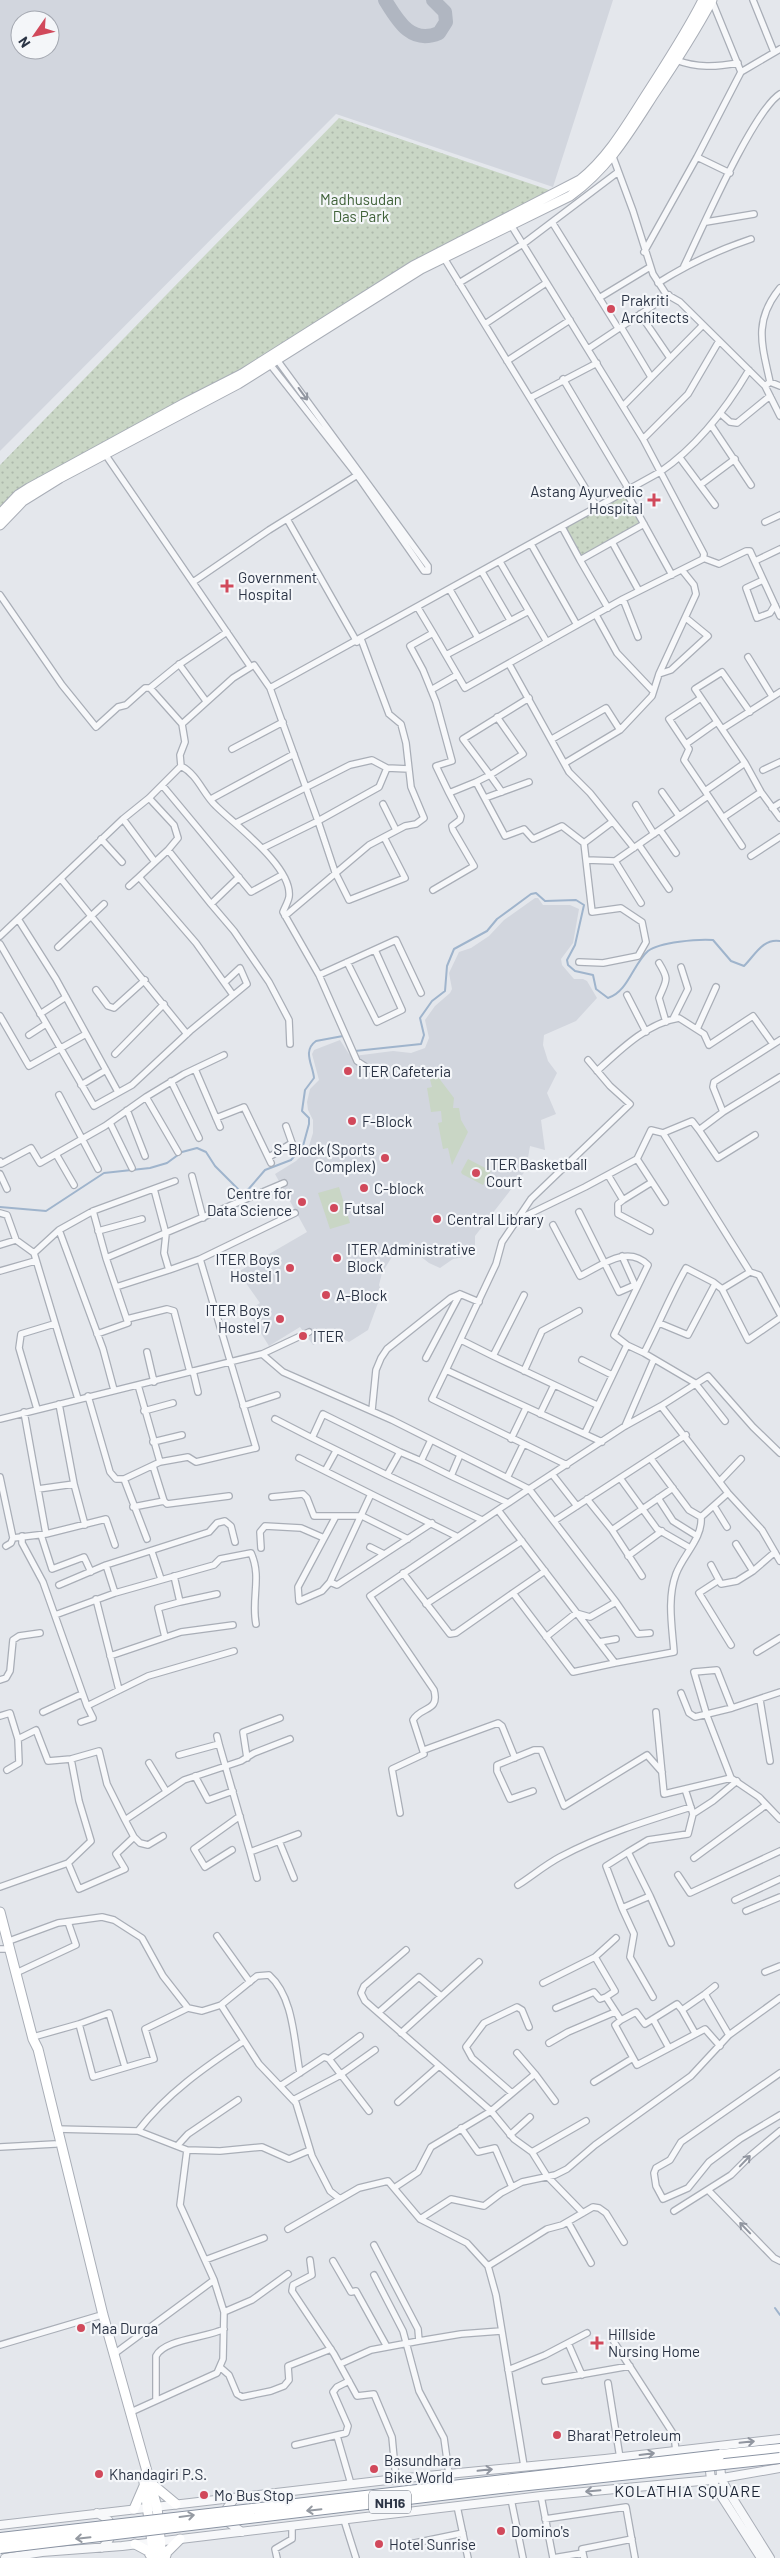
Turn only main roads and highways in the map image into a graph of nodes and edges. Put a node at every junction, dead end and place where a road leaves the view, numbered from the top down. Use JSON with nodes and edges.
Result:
{"nodes":[{"id":1,"x":709,"y":0,"type":"edge"},
{"id":2,"x":272,"y":360,"type":"junction"},
{"id":3,"x":129,"y":437,"type":"junction"},
{"id":4,"x":0,"y":514,"type":"edge"},
{"id":5,"x":0,"y":525,"type":"edge"},
{"id":6,"x":0,"y":1912,"type":"edge"},
{"id":7,"x":33,"y":2038,"type":"junction"},
{"id":8,"x":65,"y":2172,"type":"junction"},
{"id":9,"x":132,"y":2427,"type":"junction"},
{"id":10,"x":780,"y":2448,"type":"edge"},
{"id":11,"x":780,"y":2458,"type":"edge"},
{"id":12,"x":147,"y":2482,"type":"junction"},
{"id":13,"x":176,"y":2504,"type":"road end"},
{"id":14,"x":134,"y":2509,"type":"road end"},
{"id":15,"x":0,"y":2538,"type":"edge"},
{"id":16,"x":180,"y":2539,"type":"road end"},
{"id":17,"x":156,"y":2542,"type":"junction"},
{"id":18,"x":135,"y":2544,"type":"road end"},
{"id":19,"x":0,"y":2548,"type":"edge"},
{"id":20,"x":153,"y":2558,"type":"edge"},
{"id":21,"x":163,"y":2558,"type":"edge"}],
"edges":[{"from":1,"to":2,"type":"main road"},
{"from":1,"to":2,"type":"main road"},
{"from":2,"to":3,"type":"main road"},
{"from":3,"to":4,"type":"main road"},
{"from":3,"to":5,"type":"main road"},
{"from":6,"to":7,"type":"main road"},
{"from":7,"to":8,"type":"main road"},
{"from":7,"to":8,"type":"main road"},
{"from":8,"to":9,"type":"main road"},
{"from":8,"to":9,"type":"main road"},
{"from":9,"to":12,"type":"main road"},
{"from":15,"to":10,"type":"highway","number":"NH16","one_way":true,"bridge":true},
{"from":11,"to":19,"type":"highway","number":"NH16","one_way":true,"bridge":true},
{"from":12,"to":13,"type":"main road"},
{"from":12,"to":14,"type":"main road"},
{"from":12,"to":17,"type":"main road"},
{"from":16,"to":21,"type":"main road"},
{"from":17,"to":20,"type":"main road"},
{"from":17,"to":21,"type":"main road"},
{"from":18,"to":20,"type":"main road"}]}
